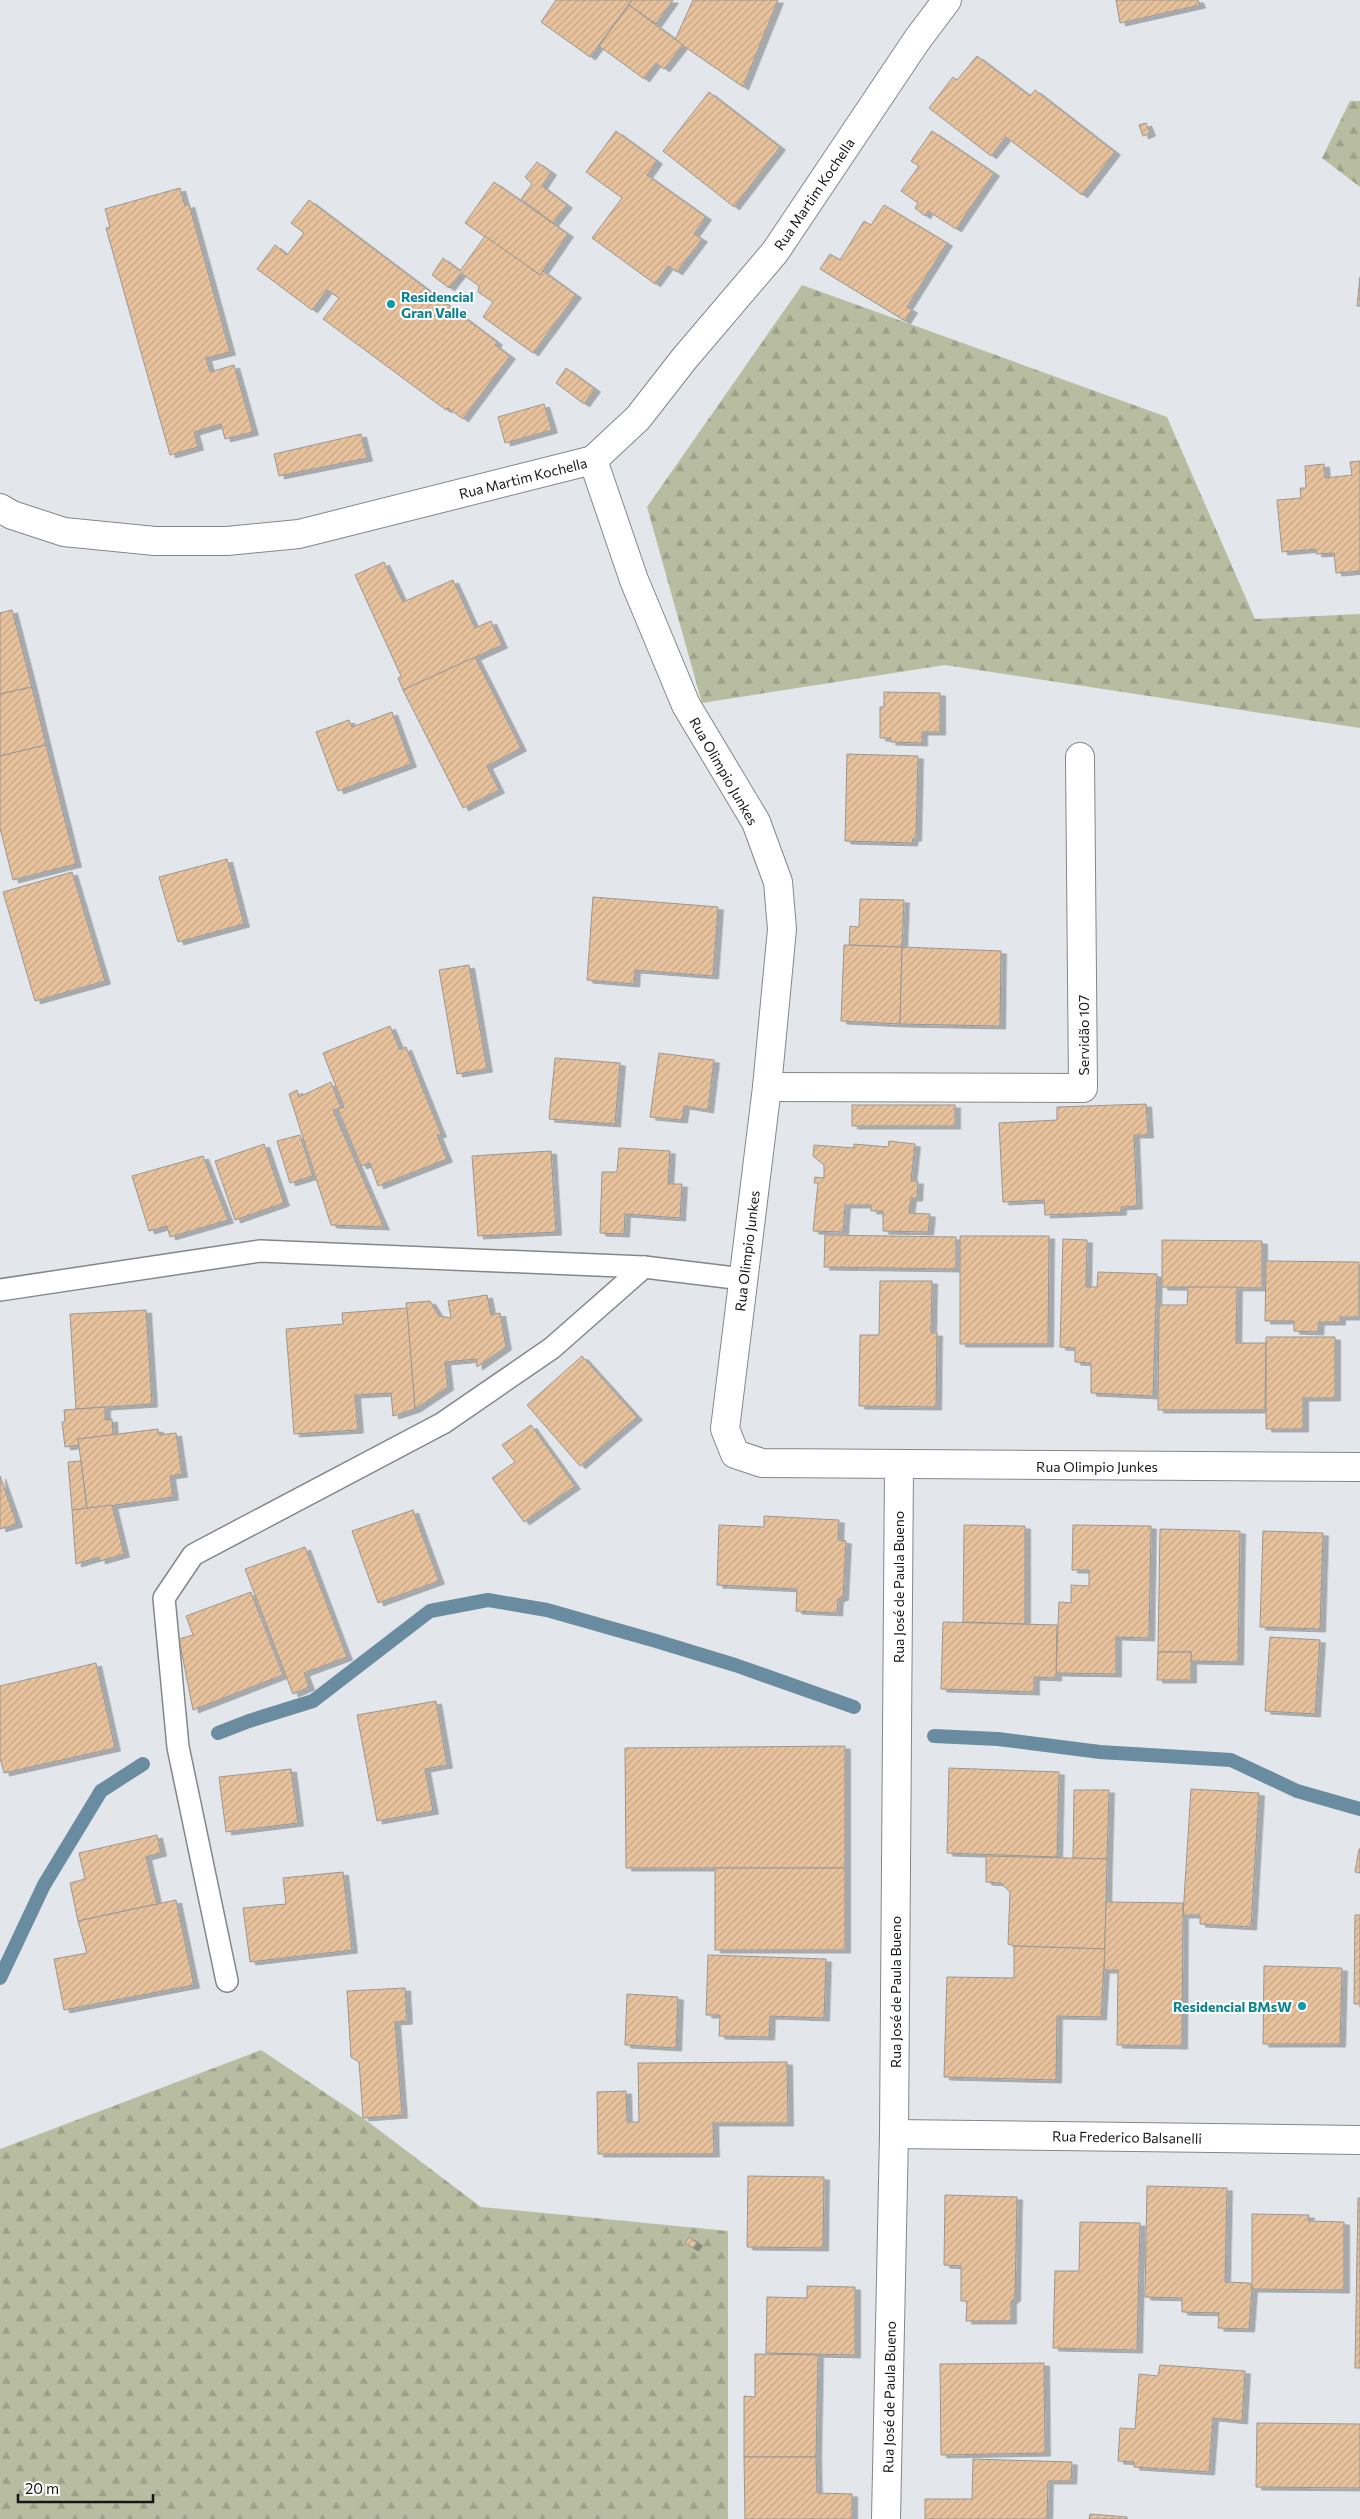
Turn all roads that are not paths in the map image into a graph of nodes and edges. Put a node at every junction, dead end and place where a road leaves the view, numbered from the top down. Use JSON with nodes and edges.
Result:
{"nodes":[{"id":1,"x":947,"y":0,"type":"edge"},
{"id":2,"x":593,"y":460,"type":"junction"},
{"id":3,"x":0,"y":508,"type":"edge"},
{"id":4,"x":1080,"y":757,"type":"dead end"},
{"id":5,"x":768,"y":1087,"type":"junction"},
{"id":6,"x":644,"y":1266,"type":"junction"},
{"id":7,"x":743,"y":1279,"type":"junction"},
{"id":8,"x":0,"y":1290,"type":"edge"},
{"id":9,"x":899,"y":1466,"type":"junction"},
{"id":10,"x":1360,"y":1467,"type":"edge"},
{"id":11,"x":227,"y":1981,"type":"dead end"},
{"id":12,"x":894,"y":2134,"type":"junction"},
{"id":13,"x":1360,"y":2140,"type":"edge"},
{"id":14,"x":886,"y":2519,"type":"edge"}],
"edges":[{"from":1,"to":2,"type":"street","name":"Rua Martim Kochella"},
{"from":2,"to":3,"type":"street","name":"Rua Martim Kochella"},
{"from":2,"to":5,"type":"street","name":"Rua Olimpio Junkes"},
{"from":4,"to":5,"type":"street","name":"Servidão 107"},
{"from":5,"to":7,"type":"street","name":"Rua Olimpio Junkes"},
{"from":6,"to":7,"type":"lane"},
{"from":6,"to":8,"type":"lane"},
{"from":6,"to":11,"type":"lane"},
{"from":7,"to":9,"type":"street","name":"Rua Olimpio Junkes"},
{"from":9,"to":10,"type":"street","name":"Rua Olimpio Junkes"},
{"from":9,"to":12,"type":"street","name":"Rua José de Paula Bueno"},
{"from":12,"to":13,"type":"street","name":"Rua Frederico Balsanelli"},
{"from":12,"to":14,"type":"street","name":"Rua José de Paula Bueno"}]}
